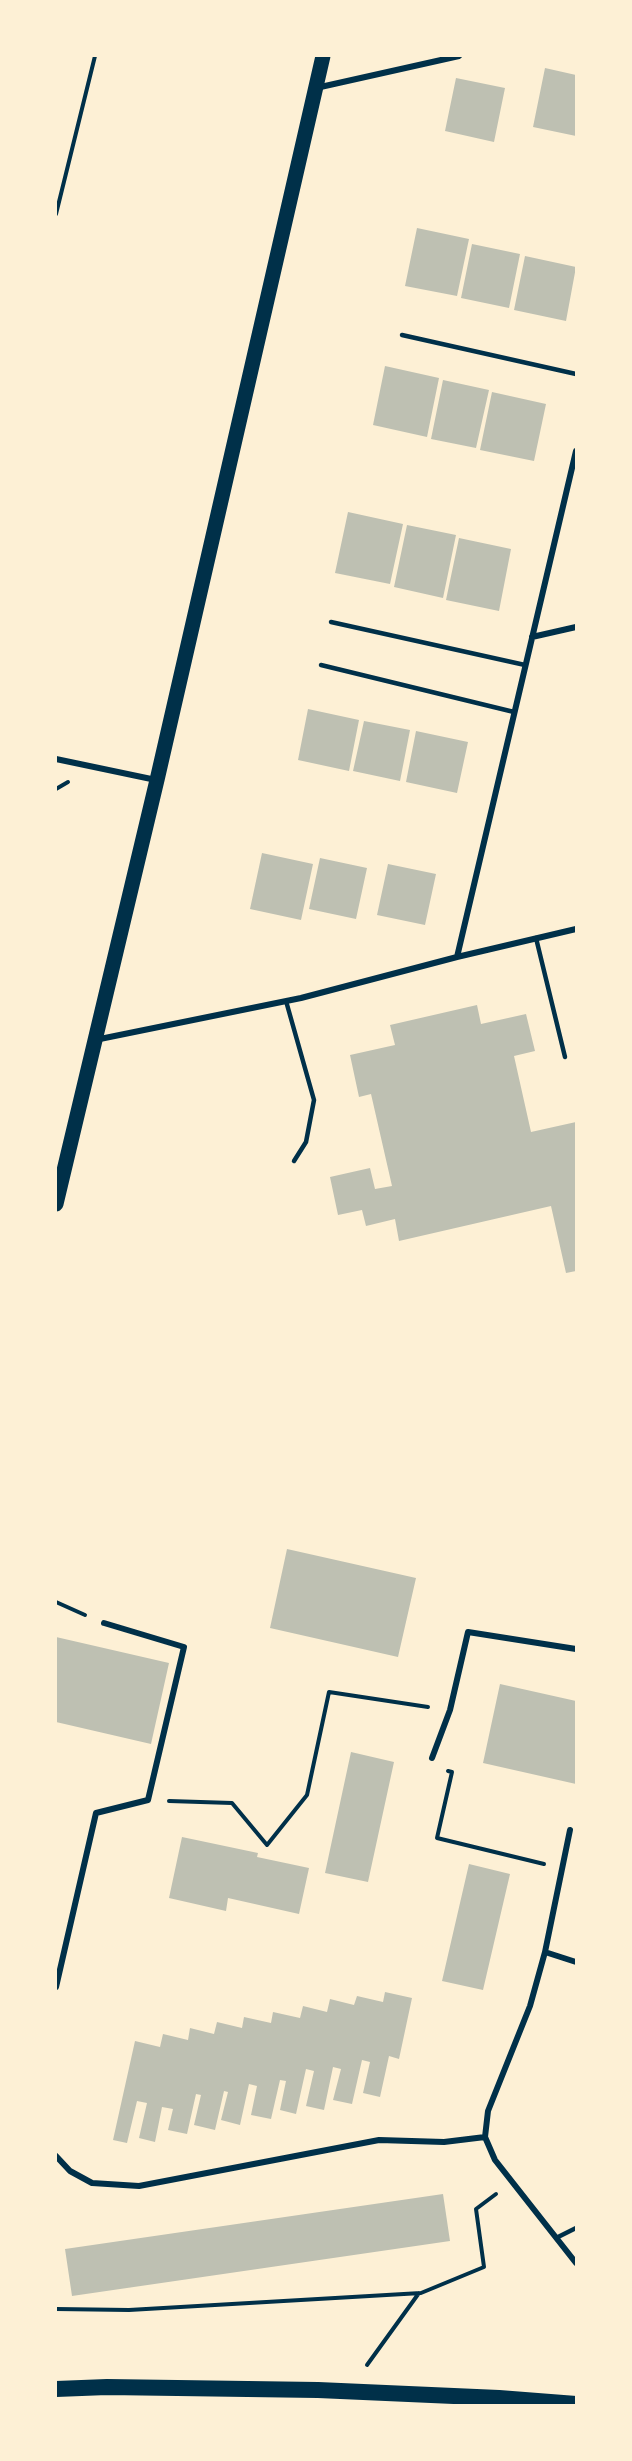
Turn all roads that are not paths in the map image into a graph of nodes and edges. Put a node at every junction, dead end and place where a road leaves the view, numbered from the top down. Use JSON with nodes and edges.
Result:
{"nodes":[{"id":1,"x":323,"y":56,"type":"edge"},
{"id":2,"x":459,"y":56,"type":"edge"},
{"id":3,"x":315,"y":88,"type":"junction"},
{"id":4,"x":402,"y":336,"type":"dead end"},
{"id":5,"x":576,"y":374,"type":"edge"},
{"id":6,"x":576,"y":451,"type":"edge"},
{"id":7,"x":331,"y":622,"type":"dead end"},
{"id":8,"x":576,"y":627,"type":"edge"},
{"id":9,"x":532,"y":637,"type":"junction"},
{"id":10,"x":525,"y":664,"type":"junction"},
{"id":11,"x":321,"y":665,"type":"dead end"},
{"id":12,"x":514,"y":712,"type":"junction"},
{"id":13,"x":56,"y":759,"type":"edge"},
{"id":14,"x":157,"y":780,"type":"junction"},
{"id":15,"x":576,"y":929,"type":"edge"},
{"id":16,"x":536,"y":938,"type":"junction"},
{"id":17,"x":457,"y":957,"type":"junction"},
{"id":18,"x":286,"y":1001,"type":"junction"},
{"id":19,"x":95,"y":1040,"type":"junction"},
{"id":20,"x":565,"y":1056,"type":"dead end"},
{"id":21,"x":294,"y":1161,"type":"dead end"},
{"id":22,"x":56,"y":1204,"type":"edge"},
{"id":23,"x":105,"y":1623,"type":"road end"},
{"id":24,"x":576,"y":1649,"type":"edge"},
{"id":25,"x":432,"y":1758,"type":"road end"},
{"id":26,"x":570,"y":1830,"type":"dead end"},
{"id":27,"x":545,"y":1952,"type":"junction"},
{"id":28,"x":576,"y":1962,"type":"edge"},
{"id":29,"x":56,"y":1987,"type":"edge"},
{"id":30,"x":484,"y":2137,"type":"junction"},
{"id":31,"x":56,"y":2156,"type":"edge"},
{"id":32,"x":576,"y":2228,"type":"edge"},
{"id":33,"x":556,"y":2238,"type":"junction"},
{"id":34,"x":576,"y":2263,"type":"edge"},
{"id":35,"x":56,"y":2389,"type":"edge"},
{"id":36,"x":576,"y":2404,"type":"edge"}],
"edges":[{"from":1,"to":3,"type":"main road"},
{"from":2,"to":3,"type":"street"},
{"from":3,"to":14,"type":"main road"},
{"from":4,"to":5,"type":"lane"},
{"from":6,"to":9,"type":"street"},
{"from":7,"to":10,"type":"lane"},
{"from":8,"to":9,"type":"street"},
{"from":9,"to":10,"type":"street"},
{"from":10,"to":12,"type":"street"},
{"from":11,"to":12,"type":"lane"},
{"from":12,"to":17,"type":"street"},
{"from":13,"to":14,"type":"street"},
{"from":14,"to":19,"type":"main road"},
{"from":15,"to":16,"type":"street"},
{"from":16,"to":17,"type":"street"},
{"from":16,"to":20,"type":"lane"},
{"from":17,"to":18,"type":"street"},
{"from":18,"to":19,"type":"street"},
{"from":18,"to":21,"type":"lane"},
{"from":19,"to":22,"type":"main road"},
{"from":23,"to":29,"type":"street"},
{"from":24,"to":25,"type":"street"},
{"from":26,"to":27,"type":"street"},
{"from":27,"to":28,"type":"street"},
{"from":27,"to":30,"type":"street"},
{"from":30,"to":31,"type":"street"},
{"from":30,"to":33,"type":"street"},
{"from":32,"to":33,"type":"lane"},
{"from":33,"to":34,"type":"street"},
{"from":35,"to":36,"type":"highway"}]}
